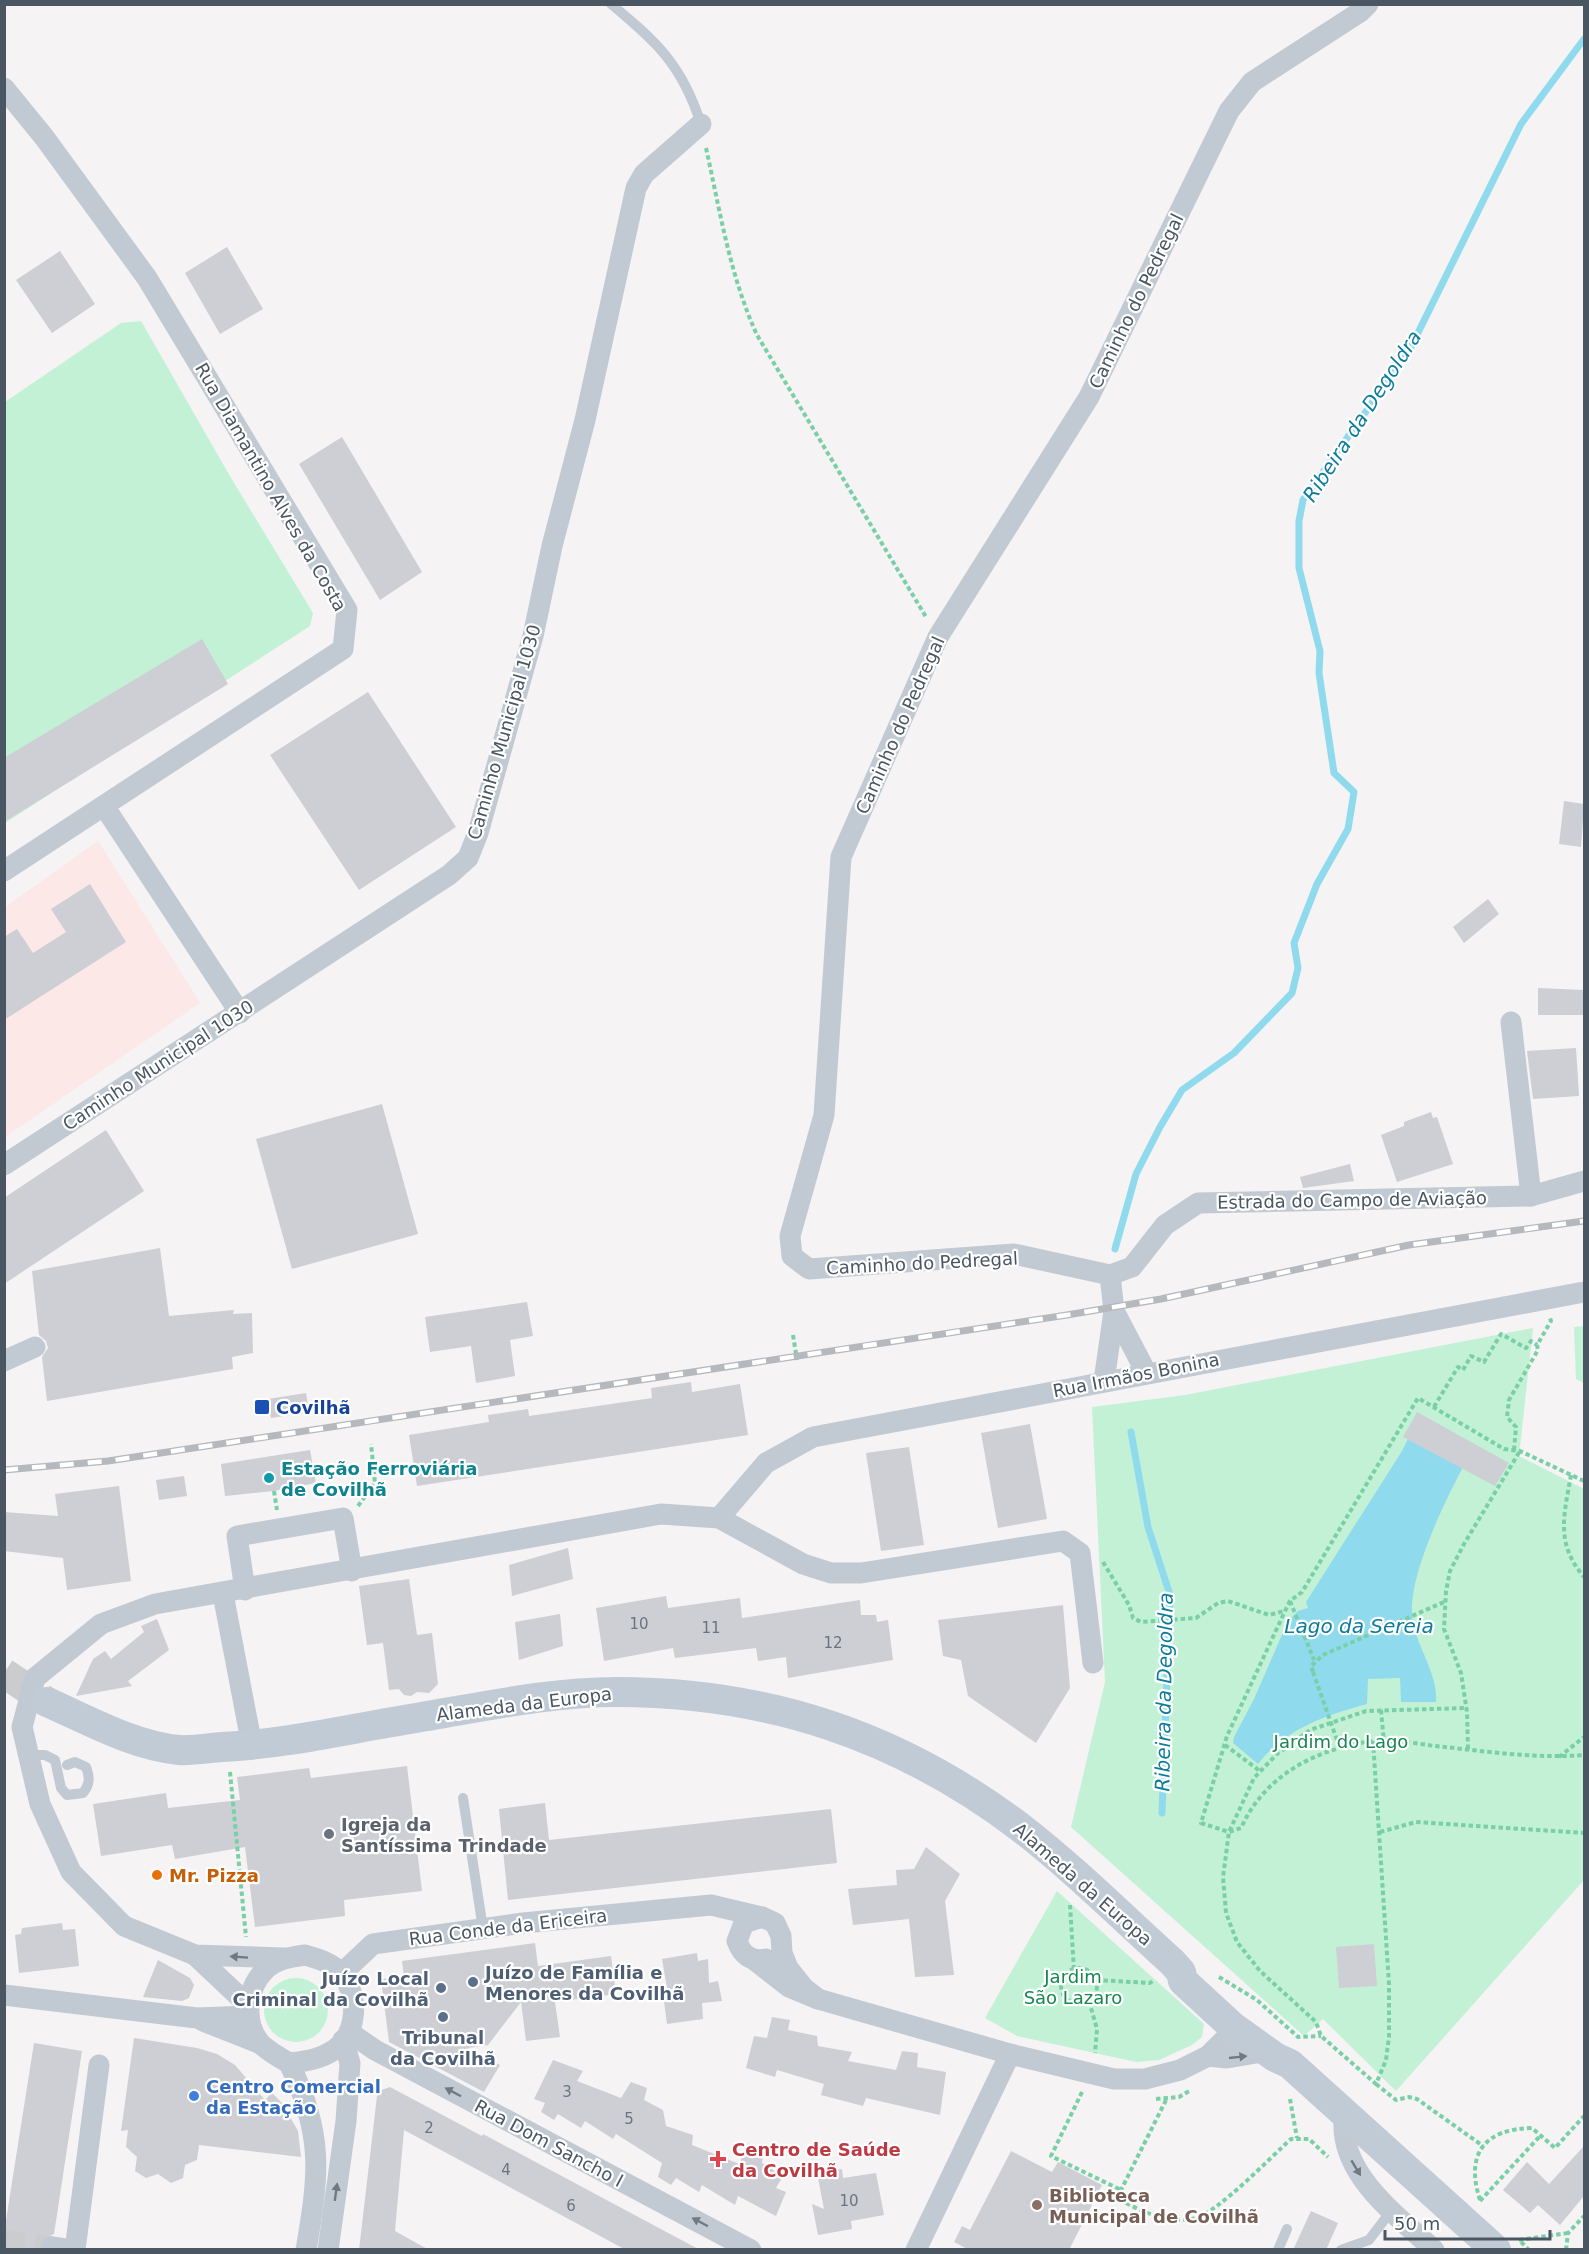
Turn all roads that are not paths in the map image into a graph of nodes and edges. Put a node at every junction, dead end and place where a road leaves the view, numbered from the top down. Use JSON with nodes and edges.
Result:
{"nodes":[{"id":1,"x":611,"y":4,"type":"edge"},
{"id":2,"x":1368,"y":4,"type":"edge"},
{"id":3,"x":4,"y":88,"type":"edge"},
{"id":4,"x":701,"y":124,"type":"joint"},
{"id":5,"x":104,"y":806,"type":"junction"},
{"id":6,"x":4,"y":871,"type":"edge"},
{"id":7,"x":240,"y":1012,"type":"junction"},
{"id":8,"x":1511,"y":1022,"type":"dead end"},
{"id":9,"x":4,"y":1166,"type":"edge"},
{"id":10,"x":1584,"y":1181,"type":"edge"},
{"id":11,"x":1532,"y":1196,"type":"junction"},
{"id":12,"x":1110,"y":1275,"type":"junction"},
{"id":13,"x":1584,"y":1292,"type":"edge"},
{"id":14,"x":1114,"y":1311,"type":"junction"},
{"id":15,"x":34,"y":1347,"type":"dead end"},
{"id":16,"x":4,"y":1361,"type":"edge"},
{"id":17,"x":1146,"y":1372,"type":"junction"},
{"id":18,"x":1104,"y":1380,"type":"junction"},
{"id":19,"x":719,"y":1518,"type":"junction"},
{"id":20,"x":351,"y":1571,"type":"junction"},
{"id":21,"x":245,"y":1590,"type":"junction"},
{"id":22,"x":223,"y":1594,"type":"junction"},
{"id":23,"x":1093,"y":1663,"type":"dead end"},
{"id":24,"x":47,"y":1702,"type":"tunnel mouth"},
{"id":25,"x":13,"y":1723,"type":"edge"},
{"id":26,"x":239,"y":1746,"type":"junction"},
{"id":27,"x":29,"y":1755,"type":"junction"},
{"id":28,"x":67,"y":1765,"type":"dead end"},
{"id":29,"x":463,"y":1798,"type":"dead end"},
{"id":30,"x":687,"y":1906,"type":"junction"},
{"id":31,"x":762,"y":1917,"type":"junction"},
{"id":32,"x":483,"y":1929,"type":"junction"},
{"id":33,"x":737,"y":1941,"type":"junction"},
{"id":34,"x":780,"y":1943,"type":"junction"},
{"id":35,"x":195,"y":1955,"type":"junction"},
{"id":36,"x":284,"y":1958,"type":"junction"},
{"id":37,"x":753,"y":1959,"type":"junction"},
{"id":38,"x":341,"y":1974,"type":"junction"},
{"id":39,"x":1170,"y":1974,"type":"junction"},
{"id":40,"x":4,"y":1995,"type":"edge"},
{"id":41,"x":818,"y":2000,"type":"junction"},
{"id":42,"x":249,"y":2010,"type":"junction"},
{"id":43,"x":1221,"y":2017,"type":"junction"},
{"id":44,"x":196,"y":2018,"type":"junction"},
{"id":45,"x":346,"y":2036,"type":"junction"},
{"id":46,"x":261,"y":2044,"type":"junction"},
{"id":47,"x":1010,"y":2054,"type":"junction"},
{"id":48,"x":1208,"y":2056,"type":"junction"},
{"id":49,"x":1272,"y":2061,"type":"junction"},
{"id":50,"x":289,"y":2063,"type":"junction"},
{"id":51,"x":99,"y":2066,"type":"dead end"},
{"id":52,"x":1345,"y":2112,"type":"junction"},
{"id":53,"x":1391,"y":2211,"type":"junction"},
{"id":54,"x":1287,"y":2229,"type":"dead end"},
{"id":55,"x":1508,"y":2241,"type":"edge"},
{"id":56,"x":67,"y":2249,"type":"edge"},
{"id":57,"x":306,"y":2250,"type":"edge"},
{"id":58,"x":328,"y":2250,"type":"edge"},
{"id":59,"x":751,"y":2250,"type":"edge"},
{"id":60,"x":916,"y":2250,"type":"edge"},
{"id":61,"x":1278,"y":2250,"type":"edge"},
{"id":62,"x":1341,"y":2250,"type":"edge"},
{"id":63,"x":1434,"y":2250,"type":"edge"}],
"edges":[{"from":1,"to":4,"type":"lane"},
{"from":2,"to":12,"type":"street","name":"Caminho do Pedregal"},
{"from":3,"to":5,"type":"street","name":"Rua Diamantino Alves da Costa"},
{"from":4,"to":7,"type":"street","name":"Caminho Municipal 1030"},
{"from":5,"to":6,"type":"street","name":"Rua Diamantino Alves da Costa"},
{"from":5,"to":7,"type":"street"},
{"from":7,"to":9,"type":"street","name":"Caminho Municipal 1030"},
{"from":8,"to":11,"type":"street"},
{"from":10,"to":11,"type":"street","name":"Estrada do Campo de Aviação"},
{"from":11,"to":12,"type":"street","name":"Estrada do Campo de Aviação"},
{"from":12,"to":14,"type":"street"},
{"from":13,"to":17,"type":"street","name":"Rua Irmãos Bonina"},
{"from":14,"to":17,"type":"street"},
{"from":14,"to":18,"type":"street"},
{"from":15,"to":16,"type":"street"},
{"from":17,"to":18,"type":"street","name":"Rua Irmãos Bonina"},
{"from":18,"to":19,"type":"street","name":"Rua Irmãos Bonina"},
{"from":19,"to":20,"type":"street"},
{"from":19,"to":23,"type":"street"},
{"from":20,"to":21,"type":"street"},
{"from":20,"to":21,"type":"street"},
{"from":21,"to":22,"type":"street"},
{"from":22,"to":25,"type":"street"},
{"from":22,"to":26,"type":"street"},
{"from":24,"to":26,"type":"main road","name":"Alameda da Europa"},
{"from":25,"to":27,"type":"street"},
{"from":26,"to":39,"type":"main road","name":"Alameda da Europa"},
{"from":27,"to":28,"type":"lane"},
{"from":27,"to":35,"type":"street"},
{"from":29,"to":32,"type":"lane"},
{"from":30,"to":31,"type":"street","name":"Rua Conde da Ericeira"},
{"from":30,"to":32,"type":"street","name":"Rua Conde da Ericeira"},
{"from":30,"to":33,"type":"street"},
{"from":31,"to":33,"type":"street"},
{"from":31,"to":34,"type":"street"},
{"from":32,"to":38,"type":"street","name":"Rua Conde da Ericeira"},
{"from":33,"to":37,"type":"street"},
{"from":34,"to":37,"type":"street"},
{"from":34,"to":41,"type":"street"},
{"from":36,"to":35,"type":"street","one_way":true},
{"from":35,"to":42,"type":"street"},
{"from":36,"to":38,"type":"street"},
{"from":36,"to":42,"type":"street"},
{"from":37,"to":41,"type":"street"},
{"from":38,"to":45,"type":"street"},
{"from":39,"to":43,"type":"main road","name":"Alameda da Europa"},
{"from":39,"to":49,"type":"main road","name":"Alameda da Europa"},
{"from":40,"to":44,"type":"street"},
{"from":41,"to":47,"type":"street"},
{"from":42,"to":44,"type":"street"},
{"from":42,"to":46,"type":"street"},
{"from":43,"to":48,"type":"street"},
{"from":43,"to":49,"type":"main road","name":"Alameda da Europa"},
{"from":44,"to":46,"type":"street"},
{"from":45,"to":50,"type":"street"},
{"from":58,"to":45,"type":"street","one_way":true},
{"from":59,"to":45,"type":"street","name":"Rua Dom Sancho I","one_way":true},
{"from":46,"to":50,"type":"street"},
{"from":47,"to":48,"type":"street"},
{"from":47,"to":60,"type":"street"},
{"from":48,"to":49,"type":"street"},
{"from":49,"to":52,"type":"main road","name":"Alameda da Europa"},
{"from":50,"to":57,"type":"street"},
{"from":51,"to":56,"type":"street"},
{"from":52,"to":53,"type":"street","one_way":true},
{"from":52,"to":55,"type":"main road","name":"Alameda da Europa"},
{"from":53,"to":62,"type":"lane"},
{"from":53,"to":63,"type":"street"},
{"from":54,"to":61,"type":"lane"}]}
